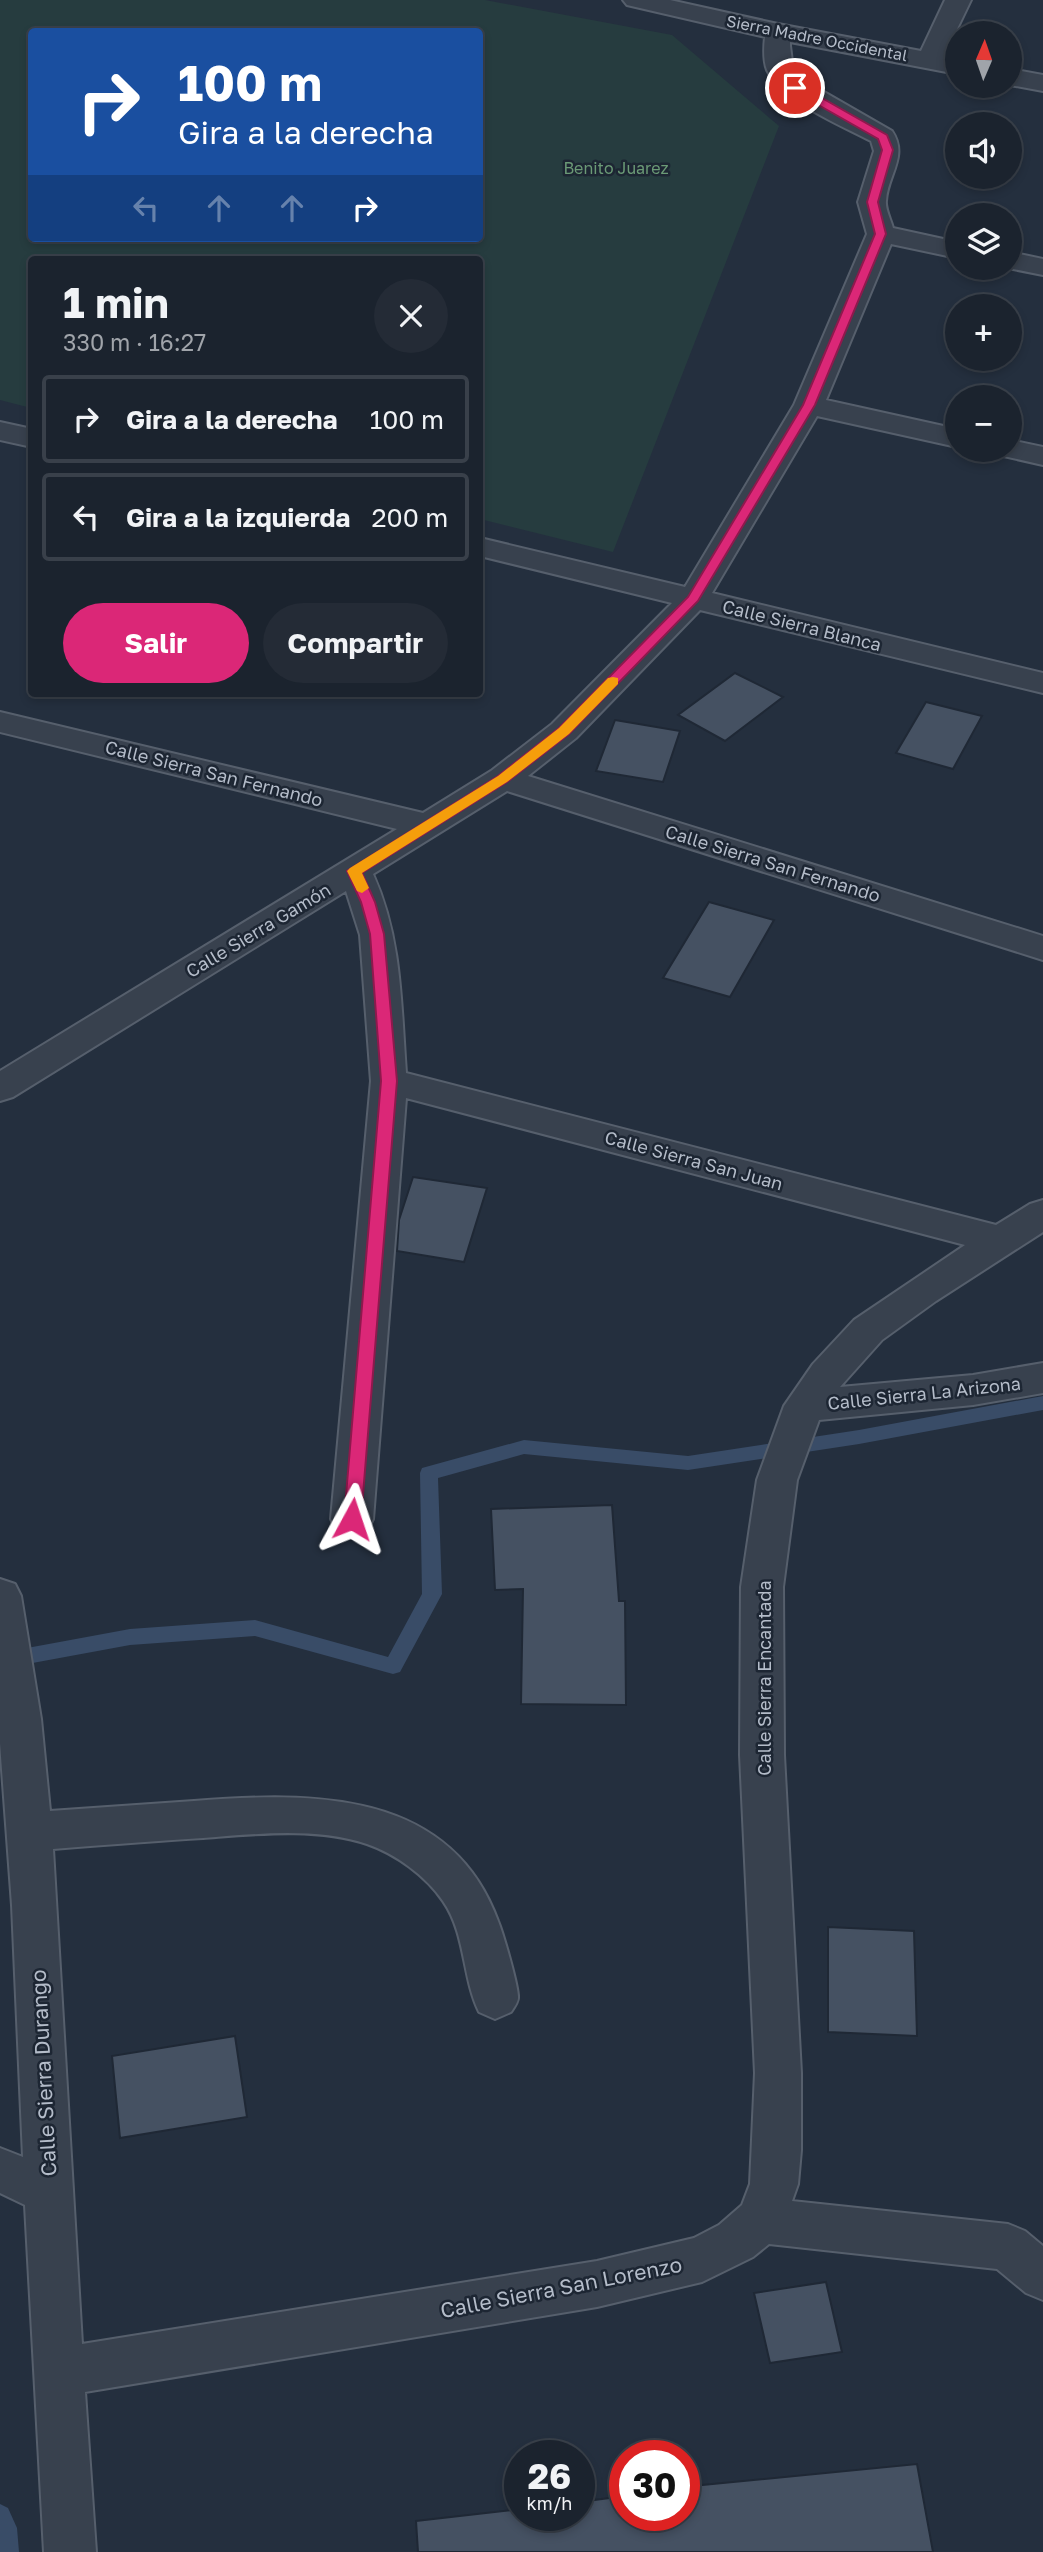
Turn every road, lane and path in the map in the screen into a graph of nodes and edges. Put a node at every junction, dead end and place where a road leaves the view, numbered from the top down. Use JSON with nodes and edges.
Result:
{"nodes":[{"id":1,"x":636,"y":0,"type":"edge"},
{"id":2,"x":958,"y":0,"type":"edge"},
{"id":3,"x":778,"y":32,"type":"junction"},
{"id":4,"x":929,"y":61,"type":"junction"},
{"id":5,"x":945,"y":64,"type":"edge"},
{"id":6,"x":1022,"y":79,"type":"edge"},
{"id":7,"x":1043,"y":83,"type":"edge"},
{"id":8,"x":881,"y":234,"type":"junction"},
{"id":9,"x":945,"y":247,"type":"edge"},
{"id":10,"x":1022,"y":263,"type":"edge"},
{"id":11,"x":1043,"y":267,"type":"edge"},
{"id":12,"x":809,"y":405,"type":"junction"},
{"id":13,"x":0,"y":430,"type":"edge"},
{"id":14,"x":945,"y":435,"type":"edge"},
{"id":15,"x":28,"y":437,"type":"edge"},
{"id":16,"x":1022,"y":452,"type":"edge"},
{"id":17,"x":1043,"y":456,"type":"edge"},
{"id":18,"x":483,"y":548,"type":"edge"},
{"id":19,"x":693,"y":599,"type":"junction"},
{"id":20,"x":1043,"y":683,"type":"edge"},
{"id":21,"x":0,"y":722,"type":"edge"},
{"id":22,"x":503,"y":779,"type":"junction"},
{"id":23,"x":428,"y":825,"type":"junction"},
{"id":24,"x":355,"y":871,"type":"junction"},
{"id":25,"x":1043,"y":948,"type":"edge"},
{"id":26,"x":389,"y":1081,"type":"junction"},
{"id":27,"x":0,"y":1088,"type":"edge"},
{"id":28,"x":1043,"y":1214,"type":"edge"},
{"id":29,"x":999,"y":1240,"type":"junction"},
{"id":30,"x":1043,"y":1378,"type":"edge"},
{"id":31,"x":804,"y":1406,"type":"junction"},
{"id":32,"x":352,"y":1519,"type":"dead end"},
{"id":33,"x":0,"y":1597,"type":"edge"},
{"id":34,"x":31,"y":1831,"type":"junction"},
{"id":35,"x":495,"y":1998,"type":"dead end"},
{"id":36,"x":0,"y":2171,"type":"edge"},
{"id":37,"x":48,"y":2192,"type":"junction"},
{"id":38,"x":760,"y":2220,"type":"junction"},
{"id":39,"x":1043,"y":2277,"type":"edge"},
{"id":40,"x":58,"y":2372,"type":"junction"},
{"id":41,"x":70,"y":2552,"type":"edge"}],
"edges":[{"from":1,"to":3,"type":"street","name":"Sierra Madre Occidental"},
{"from":2,"to":4,"type":"street"},
{"from":3,"to":4,"type":"street","name":"Sierra Madre Occidental"},
{"from":3,"to":8,"type":"street"},
{"from":4,"to":5,"type":"street","name":"Sierra Madre Occidental"},
{"from":6,"to":7,"type":"street"},
{"from":8,"to":9,"type":"street"},
{"from":8,"to":12,"type":"street","name":"Calle Sierra Gamón"},
{"from":10,"to":11,"type":"street"},
{"from":12,"to":14,"type":"street"},
{"from":12,"to":19,"type":"street","name":"Calle Sierra Gamón"},
{"from":13,"to":15,"type":"street"},
{"from":16,"to":17,"type":"street"},
{"from":18,"to":19,"type":"street","name":"Calle Sierra Blanca"},
{"from":19,"to":20,"type":"street","name":"Calle Sierra Blanca"},
{"from":19,"to":22,"type":"street","name":"Calle Sierra Gamón"},
{"from":21,"to":23,"type":"street","name":"Calle Sierra San Fernando"},
{"from":22,"to":23,"type":"street","name":"Calle Sierra Gamón"},
{"from":22,"to":25,"type":"street","name":"Calle Sierra San Fernando"},
{"from":23,"to":24,"type":"street","name":"Calle Sierra Gamón"},
{"from":24,"to":26,"type":"street"},
{"from":24,"to":27,"type":"street","name":"Calle Sierra Gamón"},
{"from":26,"to":29,"type":"street","name":"Calle Sierra San Juan"},
{"from":26,"to":32,"type":"street"},
{"from":28,"to":29,"type":"street","name":"Calle Sierra Encantada"},
{"from":29,"to":31,"type":"street","name":"Calle Sierra Encantada"},
{"from":30,"to":31,"type":"street","name":"Calle Sierra La Arizona"},
{"from":31,"to":38,"type":"street","name":"Calle Sierra Encantada"},
{"from":33,"to":34,"type":"street","name":"Calle Sierra Durango"},
{"from":34,"to":35,"type":"street"},
{"from":34,"to":37,"type":"street","name":"Calle Sierra Durango"},
{"from":36,"to":37,"type":"street"},
{"from":37,"to":40,"type":"street","name":"Calle Sierra Durango"},
{"from":38,"to":39,"type":"street"},
{"from":38,"to":40,"type":"street","name":"Calle Sierra San Lorenzo"},
{"from":40,"to":41,"type":"street","name":"Calle Sierra Durango"}]}
